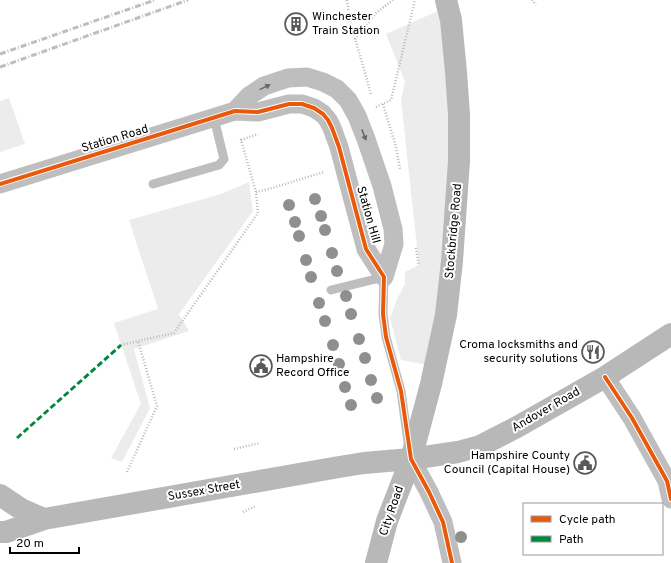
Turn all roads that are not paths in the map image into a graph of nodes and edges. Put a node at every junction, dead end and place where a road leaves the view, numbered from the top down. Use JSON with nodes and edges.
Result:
{"nodes":[{"id":1,"x":446,"y":0,"type":"edge"},
{"id":2,"x":235,"y":111,"type":"junction"},
{"id":3,"x":214,"y":118,"type":"junction"},
{"id":4,"x":0,"y":184,"type":"edge"},
{"id":5,"x":153,"y":184,"type":"dead end"},
{"id":6,"x":384,"y":277,"type":"junction"},
{"id":7,"x":330,"y":290,"type":"dead end"},
{"id":8,"x":671,"y":334,"type":"edge"},
{"id":9,"x":605,"y":376,"type":"junction"},
{"id":10,"x":411,"y":459,"type":"junction"},
{"id":11,"x":0,"y":494,"type":"edge"},
{"id":12,"x":671,"y":499,"type":"edge"},
{"id":13,"x":44,"y":519,"type":"junction"},
{"id":14,"x":0,"y":532,"type":"edge"},
{"id":15,"x":376,"y":563,"type":"edge"},
{"id":16,"x":452,"y":563,"type":"edge"}],
"edges":[{"from":1,"to":10,"type":"main road","name":"Stockbridge Road"},
{"from":2,"to":3,"type":"street","name":"Station Road"},
{"from":2,"to":6,"type":"street","name":"Station Hill"},
{"from":2,"to":6,"type":"street","name":"Station Hill","one_way":true},
{"from":3,"to":4,"type":"street","name":"Station Road"},
{"from":3,"to":5,"type":"lane"},
{"from":6,"to":7,"type":"lane"},
{"from":6,"to":10,"type":"lane","name":"Station Hill"},
{"from":8,"to":9,"type":"main road","name":"Andover Road"},
{"from":9,"to":10,"type":"main road","name":"Andover Road"},
{"from":9,"to":12,"type":"street"},
{"from":10,"to":13,"type":"main road","name":"Sussex Street"},
{"from":10,"to":15,"type":"main road","name":"City Road"},
{"from":10,"to":16,"type":"street"},
{"from":11,"to":13,"type":"main road"},
{"from":13,"to":14,"type":"main road","name":"Sussex Street"}]}
